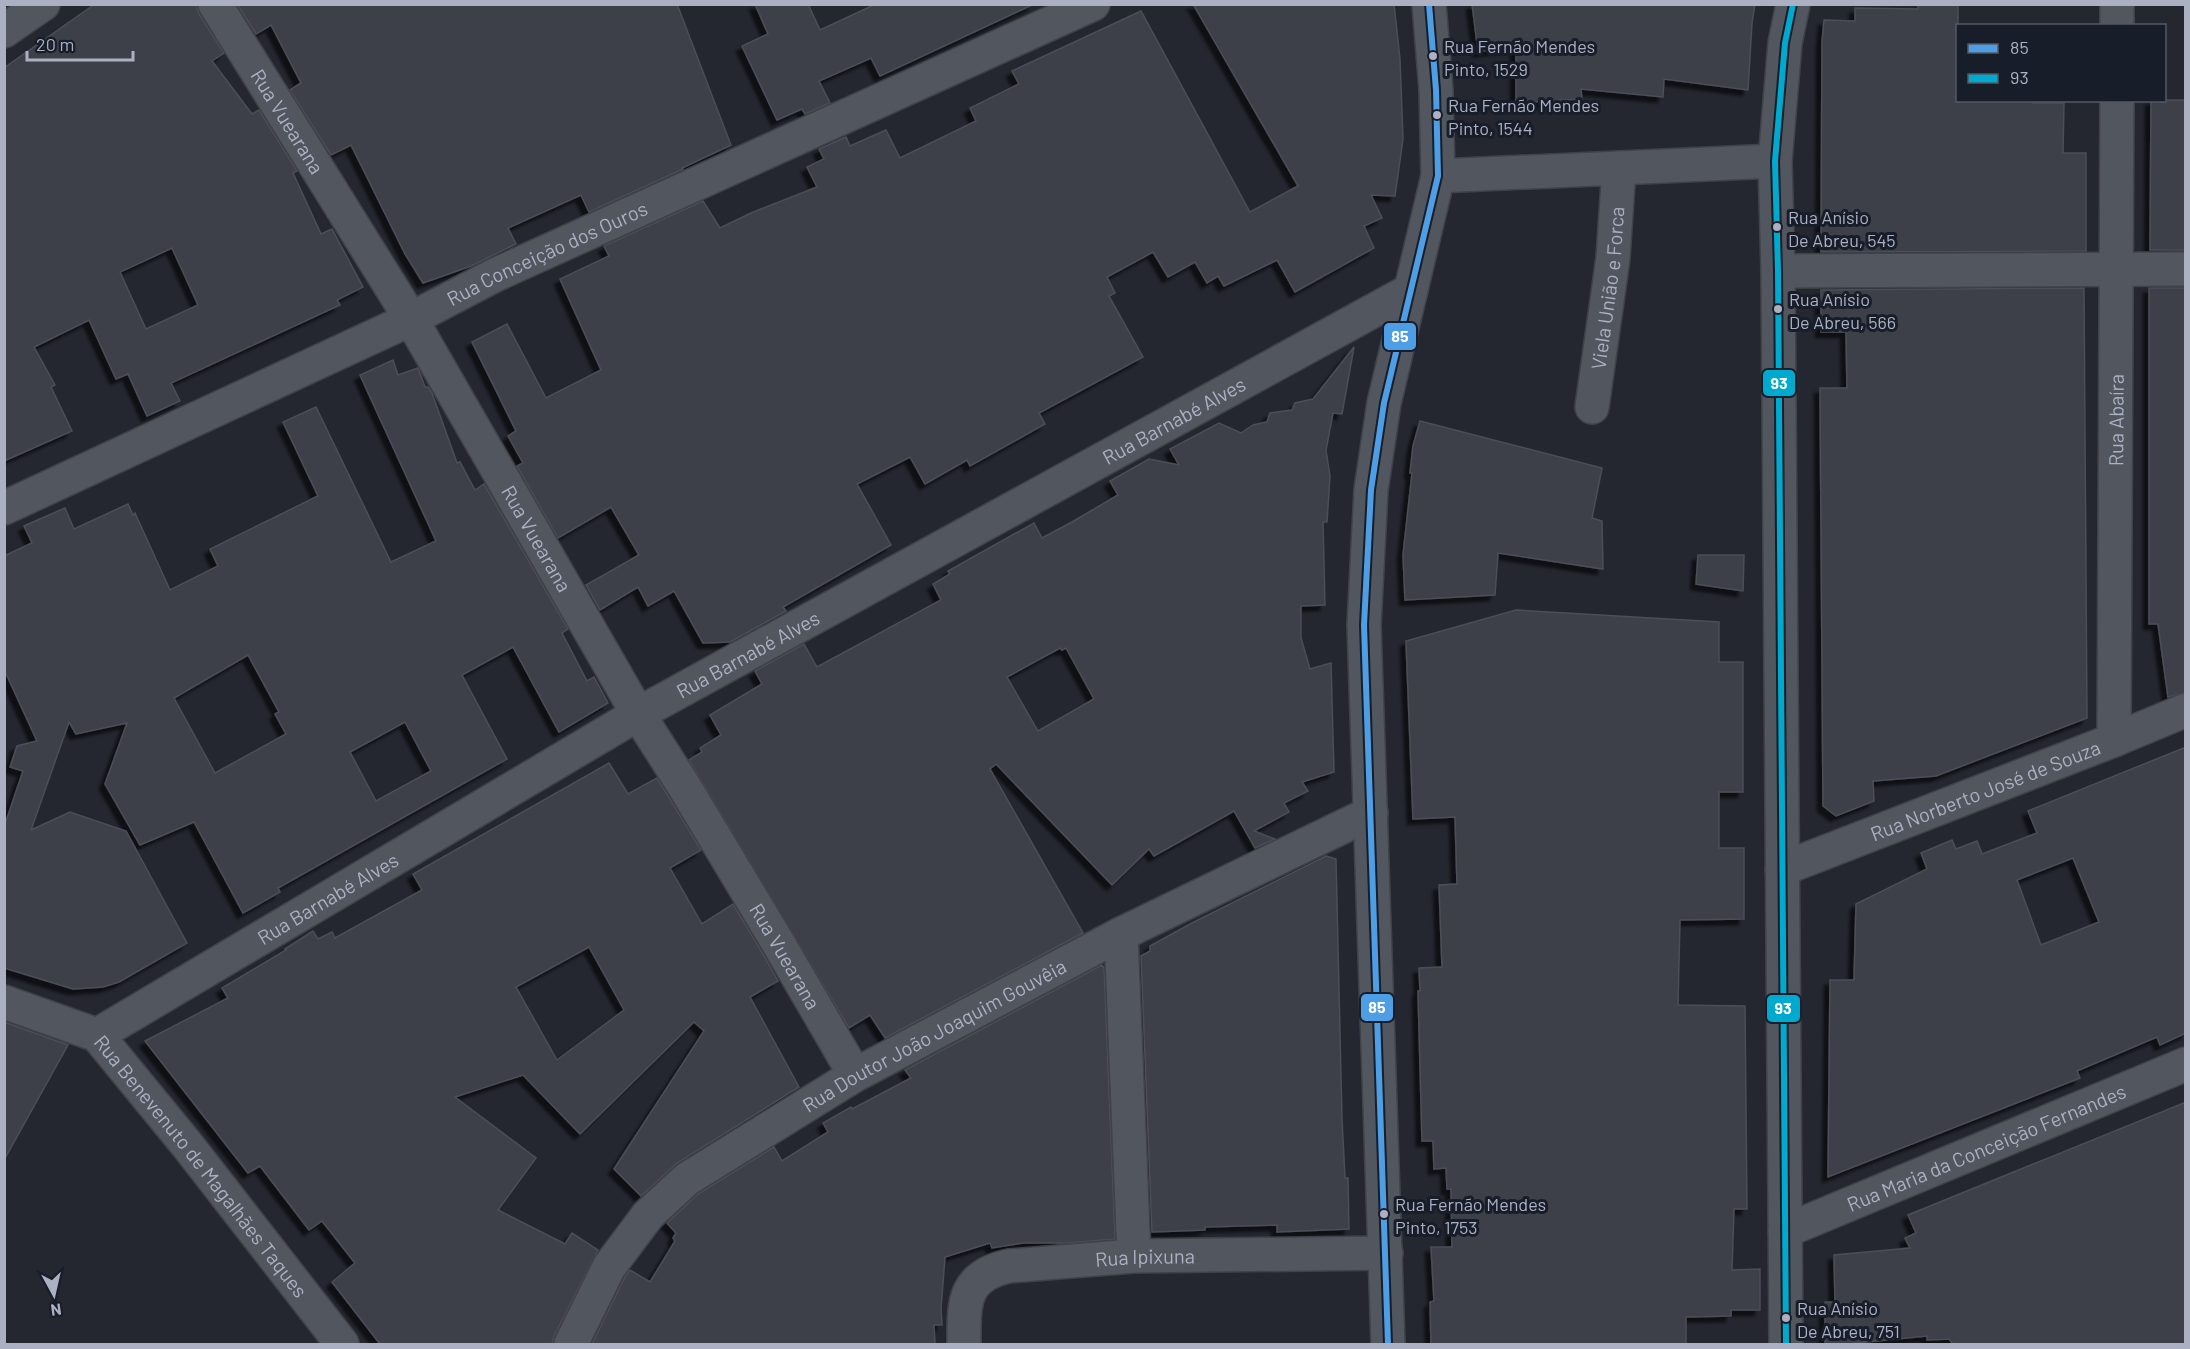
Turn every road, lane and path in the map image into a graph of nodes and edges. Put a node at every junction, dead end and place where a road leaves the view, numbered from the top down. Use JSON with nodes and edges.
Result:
{"nodes":[{"id":1,"x":43,"y":4,"type":"edge"},
{"id":2,"x":215,"y":4,"type":"edge"},
{"id":3,"x":1093,"y":4,"type":"edge"},
{"id":4,"x":1429,"y":4,"type":"edge"},
{"id":5,"x":1793,"y":4,"type":"edge"},
{"id":6,"x":2117,"y":4,"type":"edge"},
{"id":7,"x":2117,"y":24,"type":"edge"},
{"id":8,"x":4,"y":31,"type":"edge"},
{"id":9,"x":2117,"y":102,"type":"edge"},
{"id":10,"x":1775,"y":161,"type":"junction"},
{"id":11,"x":1619,"y":168,"type":"junction"},
{"id":12,"x":1438,"y":176,"type":"junction"},
{"id":13,"x":2116,"y":268,"type":"junction"},
{"id":14,"x":2186,"y":269,"type":"edge"},
{"id":15,"x":1778,"y":271,"type":"junction"},
{"id":16,"x":1411,"y":290,"type":"junction"},
{"id":17,"x":411,"y":319,"type":"junction"},
{"id":18,"x":1592,"y":408,"type":"dead end"},
{"id":19,"x":4,"y":508,"type":"edge"},
{"id":20,"x":2186,"y":710,"type":"edge"},
{"id":21,"x":638,"y":714,"type":"junction"},
{"id":22,"x":2114,"y":740,"type":"junction"},
{"id":23,"x":1371,"y":813,"type":"junction"},
{"id":24,"x":1782,"y":869,"type":"junction"},
{"id":25,"x":1122,"y":934,"type":"junction"},
{"id":26,"x":4,"y":1002,"type":"edge"},
{"id":27,"x":97,"y":1035,"type":"junction"},
{"id":28,"x":2186,"y":1064,"type":"edge"},
{"id":29,"x":855,"y":1075,"type":"junction"},
{"id":30,"x":1785,"y":1231,"type":"junction"},
{"id":31,"x":1386,"y":1252,"type":"junction"},
{"id":32,"x":1134,"y":1256,"type":"junction"},
{"id":33,"x":342,"y":1344,"type":"edge"},
{"id":34,"x":572,"y":1344,"type":"edge"},
{"id":35,"x":964,"y":1344,"type":"edge"},
{"id":36,"x":1388,"y":1344,"type":"edge"},
{"id":37,"x":1786,"y":1344,"type":"edge"}],
"edges":[{"from":1,"to":8,"type":"street"},
{"from":2,"to":17,"type":"street","name":"Rua Vuearana"},
{"from":3,"to":17,"type":"street","name":"Rua Conceição dos Ouros"},
{"from":4,"to":12,"type":"street"},
{"from":5,"to":10,"type":"street"},
{"from":6,"to":7,"type":"street"},
{"from":9,"to":13,"type":"street","name":"Rua Abaíra"},
{"from":10,"to":11,"type":"street"},
{"from":10,"to":15,"type":"street"},
{"from":11,"to":12,"type":"street"},
{"from":11,"to":18,"type":"street","name":"Viela União e Forca"},
{"from":12,"to":16,"type":"street"},
{"from":13,"to":14,"type":"street"},
{"from":13,"to":15,"type":"street"},
{"from":13,"to":22,"type":"street","name":"Rua Abaíra"},
{"from":15,"to":24,"type":"street"},
{"from":16,"to":21,"type":"street","name":"Rua Barnabé Alves"},
{"from":16,"to":23,"type":"street"},
{"from":17,"to":19,"type":"street","name":"Rua Conceição dos Ouros"},
{"from":17,"to":21,"type":"street","name":"Rua Vuearana"},
{"from":20,"to":22,"type":"street","name":"Rua Norberto José de Souza"},
{"from":21,"to":27,"type":"street","name":"Rua Barnabé Alves"},
{"from":21,"to":29,"type":"street","name":"Rua Vuearana"},
{"from":22,"to":24,"type":"street","name":"Rua Norberto José de Souza"},
{"from":23,"to":25,"type":"street","name":"Rua Doutor João Joaquim Gouvêia"},
{"from":23,"to":31,"type":"street"},
{"from":24,"to":30,"type":"street"},
{"from":25,"to":29,"type":"street","name":"Rua Doutor João Joaquim Gouvêia"},
{"from":25,"to":32,"type":"street"},
{"from":26,"to":27,"type":"street","name":"Rua Benevenuto de Magalhães Taques"},
{"from":27,"to":33,"type":"street","name":"Rua Benevenuto de Magalhães Taques"},
{"from":28,"to":30,"type":"street","name":"Rua Maria da Conceição Fernandes"},
{"from":29,"to":34,"type":"street","name":"Rua Doutor João Joaquim Gouvêia"},
{"from":30,"to":37,"type":"street"},
{"from":31,"to":32,"type":"street","name":"Rua Ipixuna"},
{"from":31,"to":36,"type":"street"},
{"from":32,"to":35,"type":"street","name":"Rua Ipixuna"}]}
